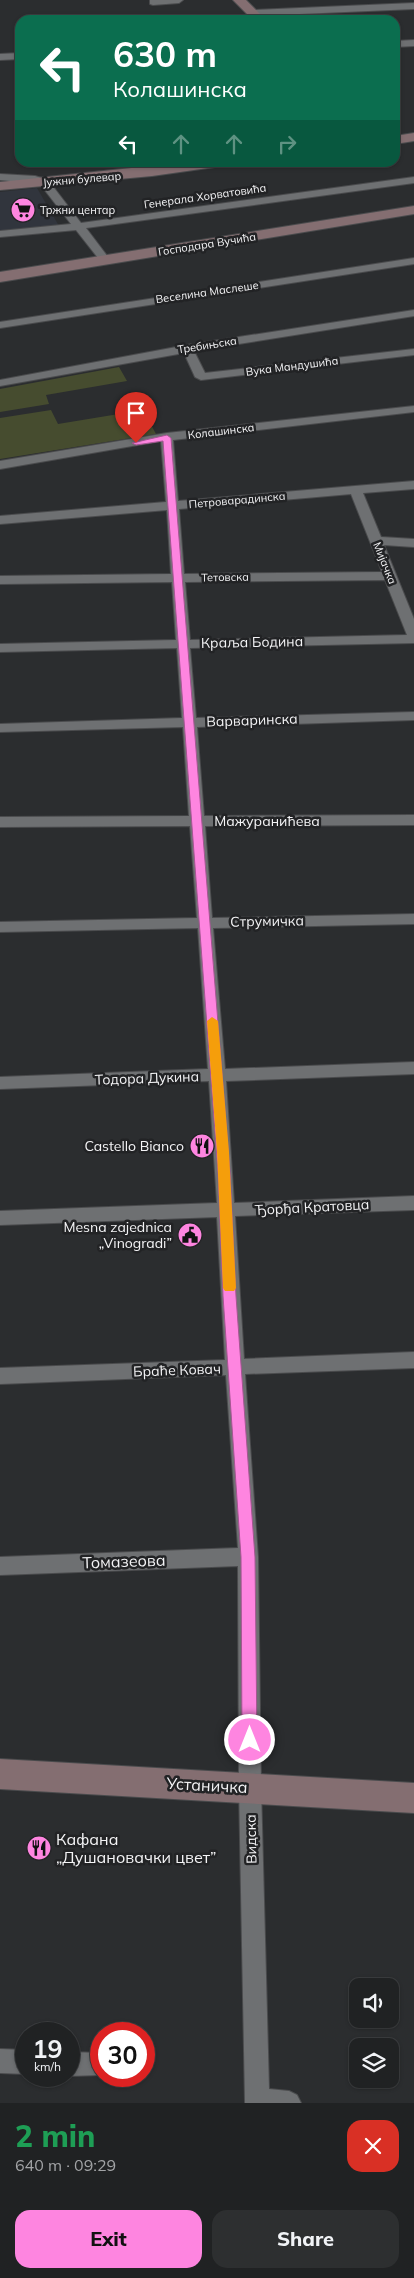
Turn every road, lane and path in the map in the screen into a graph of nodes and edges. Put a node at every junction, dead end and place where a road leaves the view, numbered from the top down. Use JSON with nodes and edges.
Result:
{"nodes":[{"id":1,"x":179,"y":0,"type":"edge"},
{"id":2,"x":239,"y":0,"type":"edge"},
{"id":3,"x":153,"y":2,"type":"dead end"},
{"id":4,"x":414,"y":6,"type":"edge"},
{"id":5,"x":256,"y":15,"type":"edge"},
{"id":6,"x":273,"y":15,"type":"edge"},
{"id":7,"x":414,"y":43,"type":"edge"},
{"id":8,"x":400,"y":44,"type":"edge"},
{"id":9,"x":15,"y":56,"type":"edge"},
{"id":10,"x":0,"y":58,"type":"edge"},
{"id":11,"x":414,"y":137,"type":"edge"},
{"id":12,"x":400,"y":139,"type":"edge"},
{"id":13,"x":186,"y":167,"type":"edge"},
{"id":14,"x":0,"y":177,"type":"edge"},
{"id":15,"x":414,"y":180,"type":"edge"},
{"id":16,"x":44,"y":182,"type":"junction"},
{"id":17,"x":0,"y":186,"type":"edge"},
{"id":18,"x":414,"y":210,"type":"edge"},
{"id":19,"x":80,"y":226,"type":"junction"},
{"id":20,"x":0,"y":234,"type":"edge"},
{"id":21,"x":106,"y":261,"type":"junction"},
{"id":22,"x":414,"y":261,"type":"edge"},
{"id":23,"x":0,"y":277,"type":"edge"},
{"id":24,"x":414,"y":313,"type":"edge"},
{"id":25,"x":0,"y":325,"type":"edge"},
{"id":26,"x":187,"y":348,"type":"junction"},
{"id":27,"x":414,"y":352,"type":"edge"},
{"id":28,"x":0,"y":383,"type":"edge"},
{"id":29,"x":414,"y":409,"type":"edge"},
{"id":30,"x":167,"y":438,"type":"junction"},
{"id":31,"x":0,"y":465,"type":"edge"},
{"id":32,"x":414,"y":484,"type":"edge"},
{"id":33,"x":356,"y":490,"type":"junction"},
{"id":34,"x":172,"y":505,"type":"junction"},
{"id":35,"x":0,"y":520,"type":"edge"},
{"id":36,"x":376,"y":541,"type":"junction"},
{"id":37,"x":414,"y":543,"type":"edge"},
{"id":38,"x":390,"y":576,"type":"junction"},
{"id":39,"x":179,"y":578,"type":"junction"},
{"id":40,"x":0,"y":580,"type":"edge"},
{"id":41,"x":414,"y":637,"type":"edge"},
{"id":42,"x":184,"y":644,"type":"junction"},
{"id":43,"x":0,"y":648,"type":"edge"},
{"id":44,"x":414,"y":716,"type":"edge"},
{"id":45,"x":190,"y":722,"type":"junction"},
{"id":46,"x":0,"y":728,"type":"edge"},
{"id":47,"x":414,"y":820,"type":"edge"},
{"id":48,"x":196,"y":821,"type":"junction"},
{"id":49,"x":0,"y":822,"type":"edge"},
{"id":50,"x":414,"y":919,"type":"edge"},
{"id":51,"x":204,"y":922,"type":"junction"},
{"id":52,"x":0,"y":927,"type":"edge"},
{"id":53,"x":414,"y":1068,"type":"edge"},
{"id":54,"x":217,"y":1076,"type":"junction"},
{"id":55,"x":0,"y":1083,"type":"edge"},
{"id":56,"x":414,"y":1203,"type":"edge"},
{"id":57,"x":226,"y":1211,"type":"junction"},
{"id":58,"x":0,"y":1218,"type":"edge"},
{"id":59,"x":414,"y":1360,"type":"edge"},
{"id":60,"x":235,"y":1368,"type":"junction"},
{"id":61,"x":0,"y":1376,"type":"edge"},
{"id":62,"x":248,"y":1557,"type":"junction"},
{"id":63,"x":0,"y":1566,"type":"edge"},
{"id":64,"x":0,"y":1774,"type":"edge"},
{"id":65,"x":250,"y":1787,"type":"junction"},
{"id":66,"x":414,"y":1798,"type":"edge"},
{"id":67,"x":0,"y":2061,"type":"edge"},
{"id":68,"x":15,"y":2062,"type":"edge"},
{"id":69,"x":257,"y":2101,"type":"edge"},
{"id":70,"x":289,"y":2103,"type":"edge"}],
"edges":[{"from":1,"to":3,"type":"street"},
{"from":2,"to":5,"type":"main road"},
{"from":4,"to":6,"type":"street"},
{"from":7,"to":8,"type":"street"},
{"from":9,"to":10,"type":"street"},
{"from":11,"to":12,"type":"main road"},
{"from":13,"to":16,"type":"main road","name":"Јужни булевар"},
{"from":14,"to":16,"type":"street"},
{"from":15,"to":19,"type":"street","name":"Генерала Хорватовића"},
{"from":16,"to":17,"type":"main road","name":"Јужни булевар"},
{"from":16,"to":19,"type":"street"},
{"from":18,"to":21,"type":"main road","name":"Господара Вучића"},
{"from":19,"to":20,"type":"street","name":"Генерала Хорватовића"},
{"from":19,"to":21,"type":"street"},
{"from":21,"to":23,"type":"main road","name":"Господара Вучића"},
{"from":22,"to":25,"type":"street","name":"Веселина Маслеше"},
{"from":24,"to":26,"type":"street","name":"Требињска"},
{"from":26,"to":27,"type":"street","name":"Вука Мандушића"},
{"from":26,"to":28,"type":"street","name":"Требињска"},
{"from":29,"to":30,"type":"street","name":"Колашинска"},
{"from":30,"to":31,"type":"street","name":"Колашинска"},
{"from":30,"to":34,"type":"street","name":"Видска"},
{"from":32,"to":33,"type":"street","name":"Петроварадинска"},
{"from":33,"to":34,"type":"street","name":"Петроварадинска"},
{"from":33,"to":36,"type":"street","name":"Мијачка"},
{"from":34,"to":35,"type":"street","name":"Петроварадинска"},
{"from":34,"to":39,"type":"street","name":"Видска"},
{"from":36,"to":37,"type":"street"},
{"from":36,"to":38,"type":"street","name":"Мијачка"},
{"from":38,"to":39,"type":"street","name":"Тетовска"},
{"from":38,"to":41,"type":"street","name":"Мијачка"},
{"from":39,"to":40,"type":"street","name":"Тетовска"},
{"from":39,"to":42,"type":"street","name":"Видска"},
{"from":41,"to":42,"type":"street","name":"Краља Бодина"},
{"from":42,"to":43,"type":"street","name":"Краља Бодина"},
{"from":42,"to":45,"type":"street","name":"Видска"},
{"from":44,"to":45,"type":"street","name":"Варваринска"},
{"from":45,"to":46,"type":"street","name":"Варваринска"},
{"from":45,"to":48,"type":"street","name":"Видска"},
{"from":47,"to":48,"type":"street","name":"Мажуранићева"},
{"from":48,"to":49,"type":"street","name":"Мажуранићева"},
{"from":48,"to":51,"type":"street","name":"Видска"},
{"from":50,"to":51,"type":"street","name":"Струмичка"},
{"from":51,"to":52,"type":"street","name":"Струмичка"},
{"from":51,"to":54,"type":"street","name":"Видска"},
{"from":53,"to":54,"type":"street","name":"Тодора Дукина"},
{"from":54,"to":55,"type":"street","name":"Тодора Дукина"},
{"from":54,"to":57,"type":"street","name":"Видска"},
{"from":56,"to":57,"type":"street","name":"Ђорђа Кратовца"},
{"from":57,"to":58,"type":"street","name":"Ђорђа Кратовца"},
{"from":57,"to":60,"type":"street","name":"Видска"},
{"from":59,"to":60,"type":"street","name":"Браће Ковач"},
{"from":60,"to":61,"type":"street","name":"Браће Ковач"},
{"from":60,"to":62,"type":"street","name":"Видска"},
{"from":62,"to":63,"type":"street","name":"Томазеова"},
{"from":62,"to":65,"type":"street","name":"Видска"},
{"from":64,"to":65,"type":"main road","name":"Устаничка"},
{"from":65,"to":66,"type":"main road","name":"Устаничка"},
{"from":65,"to":69,"type":"street","name":"Видска"},
{"from":67,"to":68,"type":"street"},
{"from":69,"to":70,"type":"street"}]}
